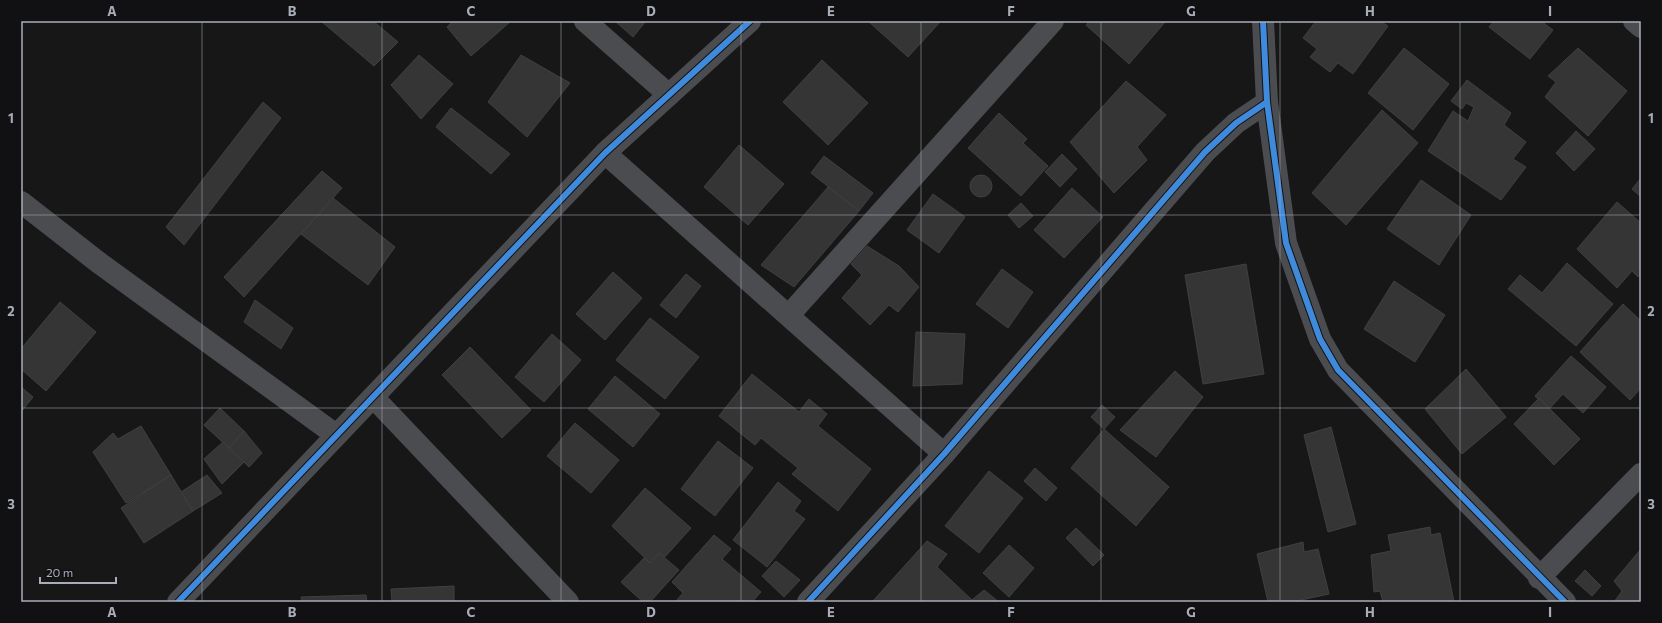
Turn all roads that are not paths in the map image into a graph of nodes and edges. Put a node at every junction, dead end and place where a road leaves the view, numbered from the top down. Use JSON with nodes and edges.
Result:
{"nodes":[{"id":1,"x":585,"y":21,"type":"edge"},
{"id":2,"x":750,"y":21,"type":"edge"},
{"id":3,"x":1053,"y":21,"type":"edge"},
{"id":4,"x":1263,"y":21,"type":"edge"},
{"id":5,"x":1634,"y":21,"type":"edge"},
{"id":6,"x":1641,"y":27,"type":"edge"},
{"id":7,"x":669,"y":95,"type":"junction"},
{"id":8,"x":1268,"y":102,"type":"junction"},
{"id":9,"x":605,"y":153,"type":"junction"},
{"id":10,"x":21,"y":202,"type":"edge"},
{"id":11,"x":789,"y":315,"type":"junction"},
{"id":12,"x":373,"y":397,"type":"junction"},
{"id":13,"x":336,"y":435,"type":"junction"},
{"id":14,"x":944,"y":454,"type":"junction"},
{"id":15,"x":1641,"y":474,"type":"edge"},
{"id":16,"x":1539,"y":578,"type":"junction"},
{"id":17,"x":178,"y":602,"type":"edge"},
{"id":18,"x":568,"y":602,"type":"edge"},
{"id":19,"x":808,"y":602,"type":"edge"},
{"id":20,"x":1564,"y":602,"type":"edge"}],
"edges":[{"from":1,"to":7,"type":"street"},
{"from":2,"to":7,"type":"street"},
{"from":3,"to":11,"type":"street"},
{"from":4,"to":8,"type":"street"},
{"from":5,"to":6,"type":"street"},
{"from":7,"to":9,"type":"street"},
{"from":8,"to":14,"type":"street"},
{"from":8,"to":16,"type":"street"},
{"from":9,"to":11,"type":"street"},
{"from":9,"to":12,"type":"street"},
{"from":10,"to":13,"type":"street"},
{"from":11,"to":14,"type":"street"},
{"from":12,"to":13,"type":"street"},
{"from":12,"to":18,"type":"street"},
{"from":13,"to":17,"type":"street"},
{"from":14,"to":19,"type":"street"},
{"from":15,"to":16,"type":"street"},
{"from":16,"to":20,"type":"street"}]}
